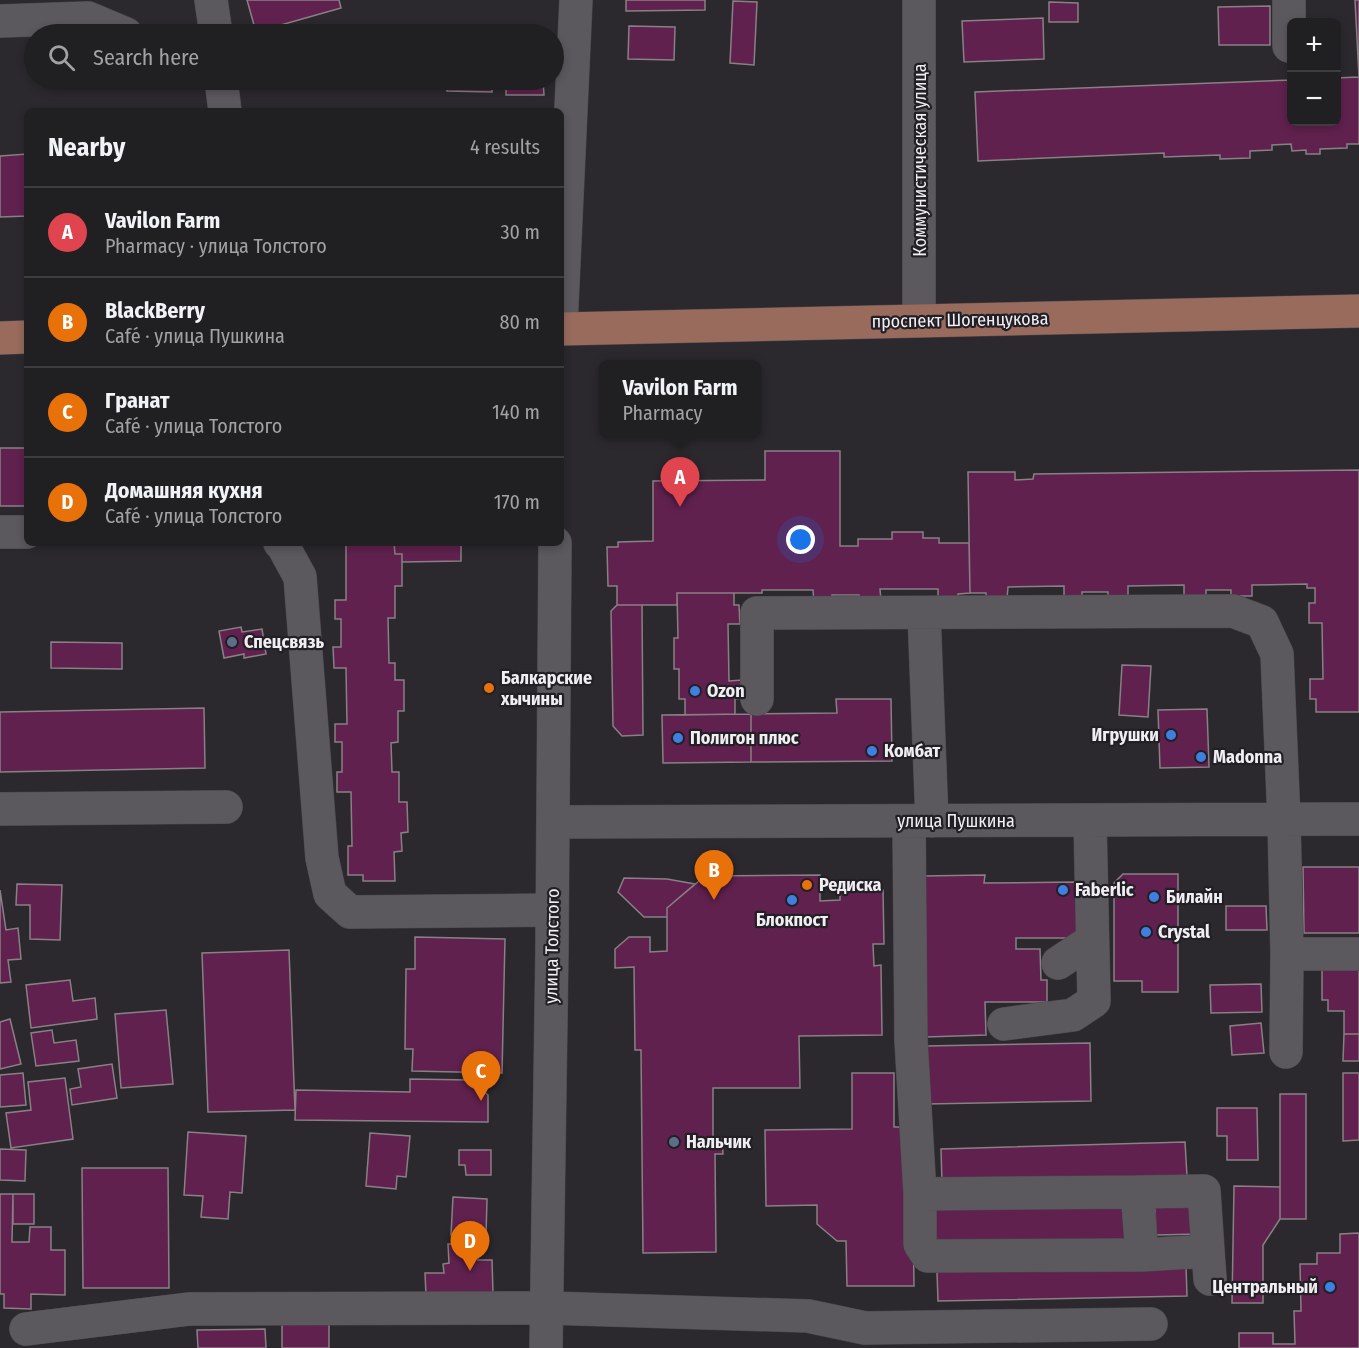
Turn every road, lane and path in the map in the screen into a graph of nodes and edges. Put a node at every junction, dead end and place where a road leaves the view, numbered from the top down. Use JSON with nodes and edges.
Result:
{"nodes":[{"id":1,"x":211,"y":0,"type":"edge"},
{"id":2,"x":576,"y":0,"type":"edge"},
{"id":3,"x":919,"y":0,"type":"edge"},
{"id":4,"x":1289,"y":0,"type":"edge"},
{"id":5,"x":1289,"y":18,"type":"edge"},
{"id":6,"x":0,"y":21,"type":"edge"},
{"id":7,"x":102,"y":24,"type":"edge"},
{"id":8,"x":215,"y":24,"type":"edge"},
{"id":9,"x":222,"y":90,"type":"edge"},
{"id":10,"x":225,"y":108,"type":"edge"},
{"id":11,"x":564,"y":262,"type":"edge"},
{"id":12,"x":1359,"y":311,"type":"edge"},
{"id":13,"x":919,"y":321,"type":"junction"},
{"id":14,"x":564,"y":327,"type":"edge"},
{"id":15,"x":24,"y":337,"type":"edge"},
{"id":16,"x":0,"y":338,"type":"edge"},
{"id":17,"x":0,"y":532,"type":"edge"},
{"id":18,"x":24,"y":532,"type":"edge"},
{"id":19,"x":283,"y":546,"type":"edge"},
{"id":20,"x":555,"y":546,"type":"edge"},
{"id":21,"x":924,"y":614,"type":"junction"},
{"id":22,"x":757,"y":699,"type":"dead end"},
{"id":23,"x":225,"y":807,"type":"dead end"},
{"id":24,"x":0,"y":809,"type":"edge"},
{"id":25,"x":1359,"y":819,"type":"edge"},
{"id":26,"x":1090,"y":820,"type":"junction"},
{"id":27,"x":1284,"y":820,"type":"junction"},
{"id":28,"x":920,"y":821,"type":"junction"},
{"id":29,"x":553,"y":822,"type":"junction"},
{"id":30,"x":552,"y":910,"type":"junction"},
{"id":31,"x":1091,"y":941,"type":"junction"},
{"id":32,"x":1287,"y":954,"type":"junction"},
{"id":33,"x":1359,"y":954,"type":"edge"},
{"id":34,"x":1058,"y":963,"type":"dead end"},
{"id":35,"x":1004,"y":1024,"type":"dead end"},
{"id":36,"x":1286,"y":1052,"type":"dead end"},
{"id":37,"x":1137,"y":1192,"type":"junction"},
{"id":38,"x":920,"y":1194,"type":"junction"},
{"id":39,"x":1142,"y":1255,"type":"junction"},
{"id":40,"x":548,"y":1308,"type":"junction"},
{"id":41,"x":1151,"y":1324,"type":"dead end"},
{"id":42,"x":26,"y":1329,"type":"dead end"},
{"id":43,"x":546,"y":1348,"type":"edge"}],
"edges":[{"from":1,"to":8,"type":"street"},
{"from":2,"to":11,"type":"street"},
{"from":3,"to":13,"type":"street","name":"Коммунистическая улица"},
{"from":4,"to":5,"type":"street"},
{"from":6,"to":7,"type":"street"},
{"from":9,"to":10,"type":"street"},
{"from":12,"to":13,"type":"main road","name":"проспект Шогенцукова"},
{"from":13,"to":14,"type":"main road","name":"проспект Шогенцукова"},
{"from":15,"to":16,"type":"main road"},
{"from":17,"to":18,"type":"street"},
{"from":19,"to":30,"type":"street"},
{"from":20,"to":29,"type":"street","name":"улица Толстого"},
{"from":21,"to":22,"type":"street"},
{"from":21,"to":27,"type":"street"},
{"from":21,"to":28,"type":"street"},
{"from":23,"to":24,"type":"street"},
{"from":25,"to":27,"type":"street","name":"улица Пушкина"},
{"from":26,"to":27,"type":"street","name":"улица Пушкина"},
{"from":26,"to":28,"type":"street","name":"улица Пушкина"},
{"from":26,"to":31,"type":"street"},
{"from":27,"to":32,"type":"street"},
{"from":28,"to":29,"type":"street","name":"улица Пушкина"},
{"from":28,"to":38,"type":"street"},
{"from":29,"to":30,"type":"street","name":"улица Толстого"},
{"from":30,"to":40,"type":"street","name":"улица Толстого"},
{"from":31,"to":34,"type":"street"},
{"from":31,"to":35,"type":"street"},
{"from":32,"to":33,"type":"street"},
{"from":32,"to":36,"type":"street"},
{"from":37,"to":38,"type":"street"},
{"from":37,"to":39,"type":"street"},
{"from":37,"to":39,"type":"street"},
{"from":38,"to":39,"type":"street"},
{"from":40,"to":41,"type":"street"},
{"from":40,"to":42,"type":"street"},
{"from":40,"to":43,"type":"street","name":"улица Толстого"}]}
